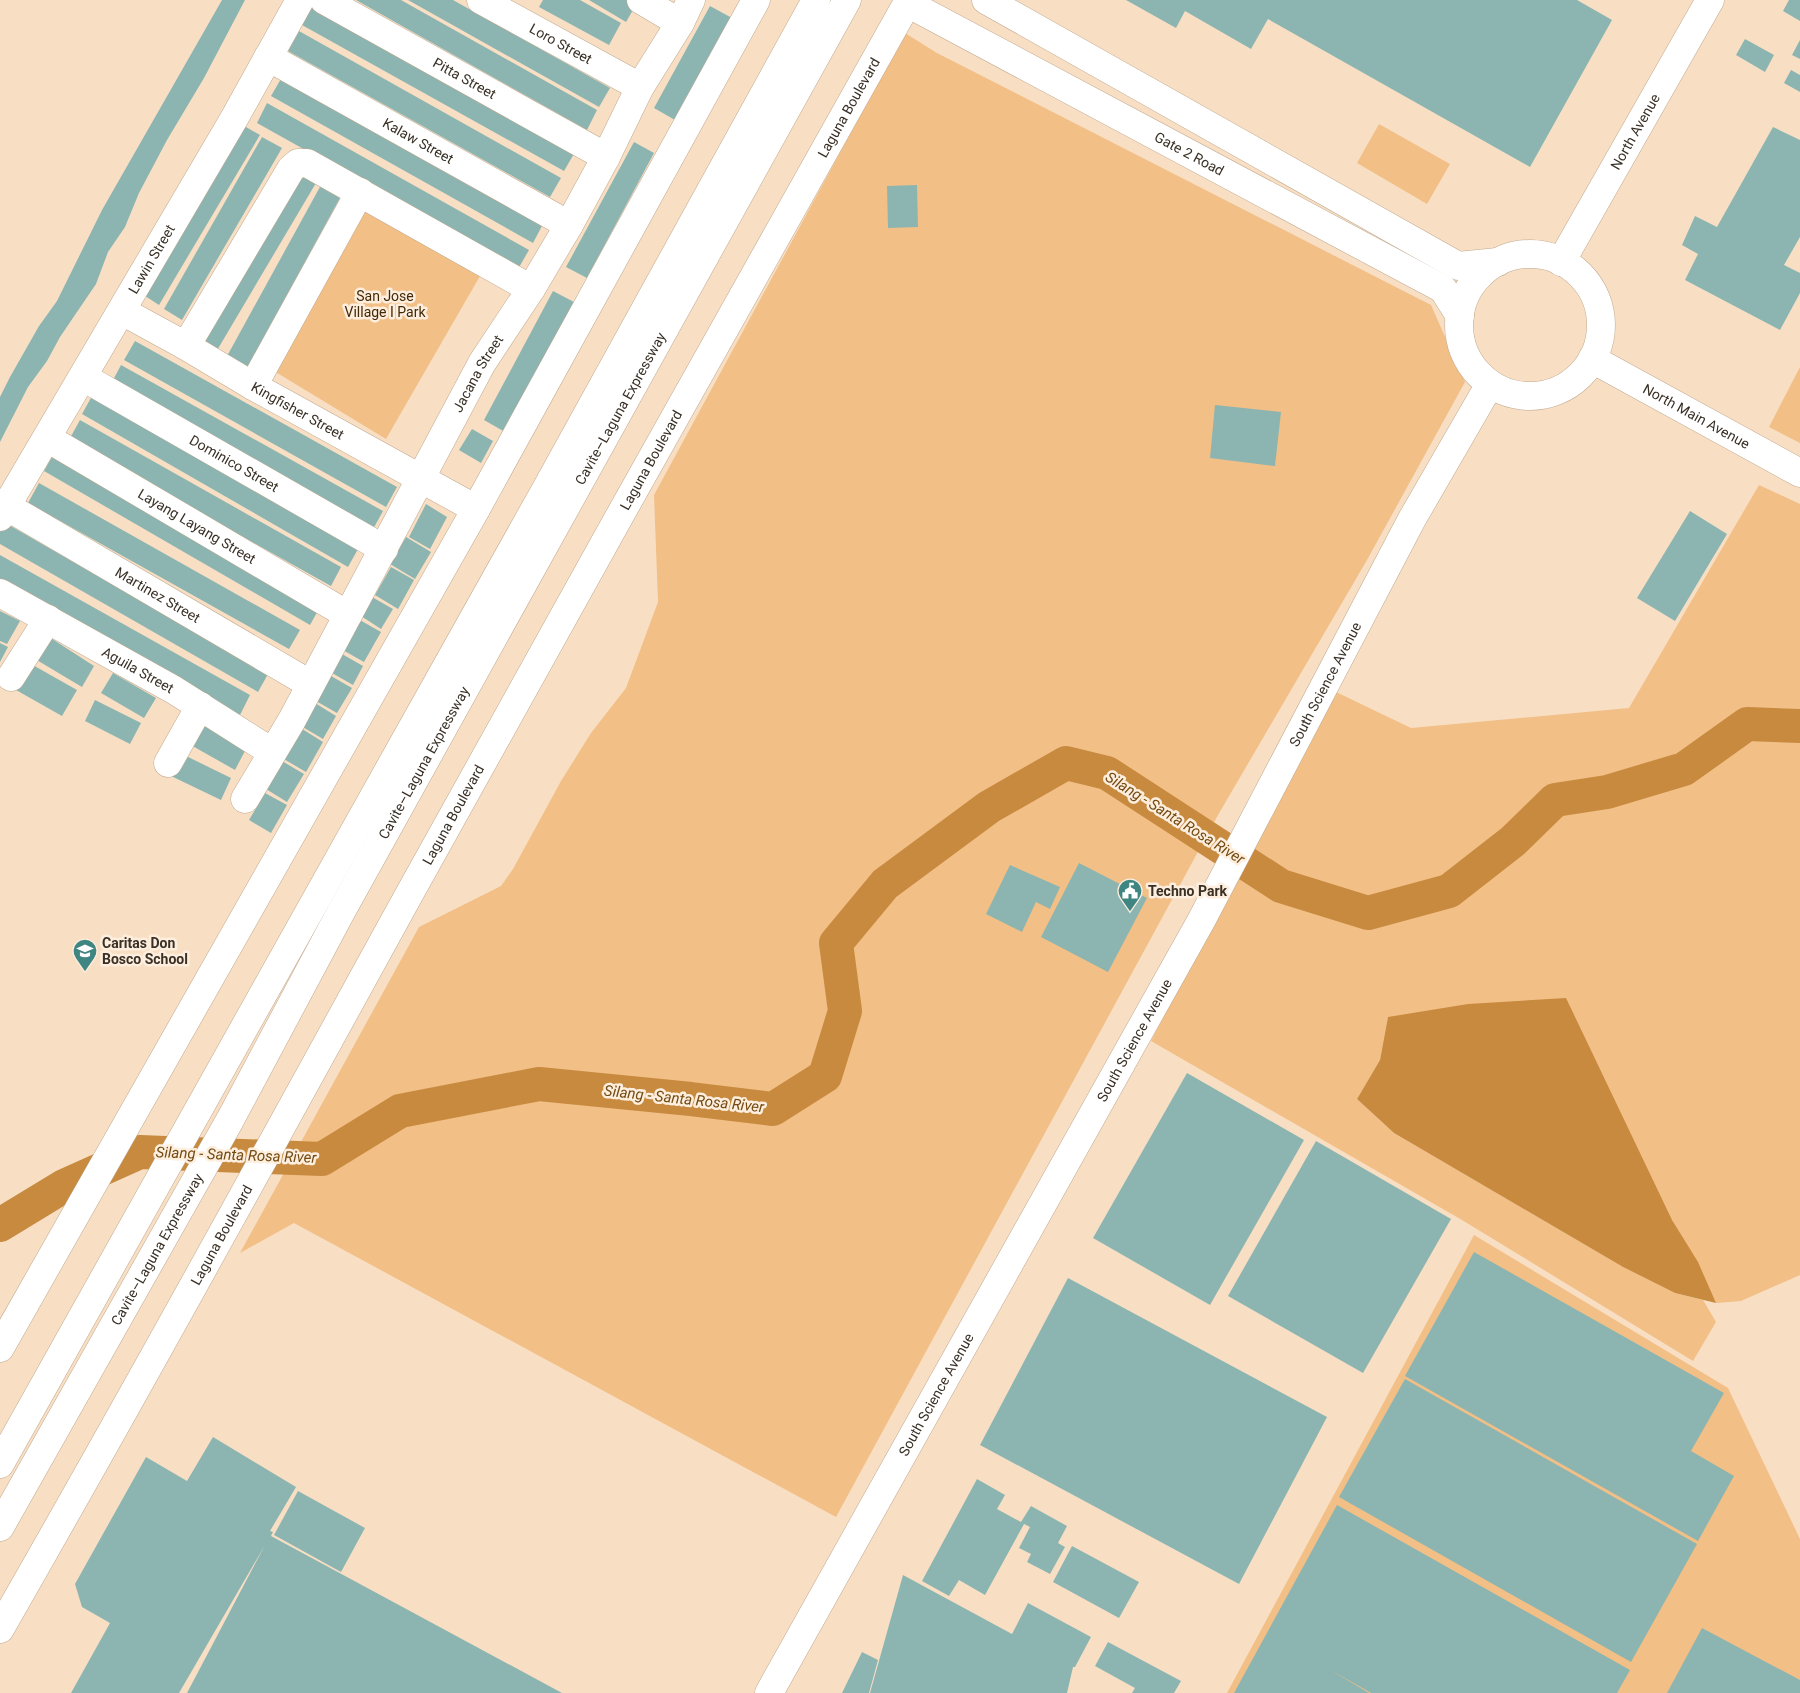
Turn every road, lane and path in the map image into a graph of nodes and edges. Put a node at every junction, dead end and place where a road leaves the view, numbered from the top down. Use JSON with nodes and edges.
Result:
{"nodes":[{"id":1,"x":300,"y":0,"type":"edge"},
{"id":2,"x":324,"y":0,"type":"edge"},
{"id":3,"x":482,"y":0,"type":"edge"},
{"id":4,"x":641,"y":0,"type":"edge"},
{"id":5,"x":756,"y":0,"type":"edge"},
{"id":6,"x":816,"y":0,"type":"edge"},
{"id":7,"x":848,"y":0,"type":"edge"},
{"id":8,"x":986,"y":0,"type":"edge"},
{"id":9,"x":1710,"y":0,"type":"edge"},
{"id":10,"x":908,"y":2,"type":"edge"},
{"id":11,"x":685,"y":11,"type":"edge"},
{"id":12,"x":268,"y":57,"type":"junction"},
{"id":13,"x":640,"y":87,"type":"junction"},
{"id":14,"x":606,"y":157,"type":"junction"},
{"id":15,"x":360,"y":192,"type":"junction"},
{"id":16,"x":569,"y":225,"type":"junction"},
{"id":17,"x":1498,"y":262,"type":"junction"},
{"id":18,"x":1561,"y":262,"type":"junction"},
{"id":19,"x":531,"y":288,"type":"junction"},
{"id":20,"x":122,"y":311,"type":"junction"},
{"id":21,"x":1460,"y":316,"type":"junction"},
{"id":22,"x":186,"y":346,"type":"junction"},
{"id":23,"x":1592,"y":358,"type":"junction"},
{"id":24,"x":83,"y":376,"type":"junction"},
{"id":25,"x":1490,"y":384,"type":"junction"},
{"id":26,"x":253,"y":386,"type":"junction"},
{"id":27,"x":47,"y":438,"type":"junction"},
{"id":28,"x":1800,"y":472,"type":"edge"},
{"id":29,"x":420,"y":479,"type":"junction"},
{"id":30,"x":476,"y":509,"type":"junction"},
{"id":31,"x":3,"y":512,"type":"edge"},
{"id":32,"x":384,"y":549,"type":"junction"},
{"id":33,"x":0,"y":593,"type":"edge"},
{"id":34,"x":348,"y":615,"type":"junction"},
{"id":35,"x":48,"y":619,"type":"junction"},
{"id":36,"x":11,"y":677,"type":"dead end"},
{"id":37,"x":310,"y":684,"type":"junction"},
{"id":38,"x":200,"y":706,"type":"junction"},
{"id":39,"x":272,"y":752,"type":"junction"},
{"id":40,"x":168,"y":763,"type":"dead end"},
{"id":41,"x":245,"y":799,"type":"dead end"},
{"id":42,"x":0,"y":1348,"type":"edge"},
{"id":43,"x":0,"y":1464,"type":"edge"},
{"id":44,"x":0,"y":1527,"type":"edge"},
{"id":45,"x":0,"y":1629,"type":"edge"},
{"id":46,"x":769,"y":1693,"type":"edge"}],
"edges":[{"from":1,"to":12,"type":"main road","name":"Lawin Street"},
{"from":2,"to":14,"type":"main road","name":"Pitta Street"},
{"from":3,"to":13,"type":"main road","name":"Loro Street"},
{"from":4,"to":11,"type":"main road"},
{"from":5,"to":30,"type":"main road"},
{"from":6,"to":43,"type":"main road","name":"Cavite–Laguna Expressway"},
{"from":7,"to":44,"type":"main road","name":"Cavite–Laguna Expressway"},
{"from":8,"to":17,"type":"main road"},
{"from":9,"to":18,"type":"main road","name":"North Avenue"},
{"from":10,"to":21,"type":"main road","name":"Gate 2 Road"},
{"from":10,"to":45,"type":"main road","name":"Laguna Boulevard"},
{"from":11,"to":13,"type":"main road","name":"Jacana Street"},
{"from":12,"to":16,"type":"main road","name":"Kalaw Street"},
{"from":12,"to":20,"type":"main road","name":"Lawin Street"},
{"from":13,"to":14,"type":"main road","name":"Jacana Street"},
{"from":14,"to":16,"type":"main road","name":"Jacana Street"},
{"from":15,"to":19,"type":"main road"},
{"from":15,"to":22,"type":"main road"},
{"from":15,"to":26,"type":"main road"},
{"from":16,"to":19,"type":"main road","name":"Jacana Street"},
{"from":17,"to":18,"type":"main road"},
{"from":17,"to":21,"type":"main road"},
{"from":18,"to":23,"type":"main road"},
{"from":19,"to":29,"type":"main road","name":"Jacana Street"},
{"from":20,"to":22,"type":"main road","name":"Kingfisher Street"},
{"from":20,"to":24,"type":"main road","name":"Lawin Street"},
{"from":21,"to":25,"type":"main road"},
{"from":22,"to":26,"type":"main road","name":"Kingfisher Street"},
{"from":23,"to":25,"type":"main road"},
{"from":23,"to":28,"type":"main road","name":"North Main Avenue"},
{"from":24,"to":27,"type":"main road","name":"Lawin Street"},
{"from":24,"to":32,"type":"main road","name":"Dominico Street"},
{"from":25,"to":46,"type":"main road","name":"South Science Avenue"},
{"from":26,"to":29,"type":"main road","name":"Kingfisher Street"},
{"from":27,"to":31,"type":"main road","name":"Lawin Street"},
{"from":27,"to":34,"type":"main road","name":"Layang Layang Street"},
{"from":29,"to":30,"type":"main road","name":"Kingfisher Street"},
{"from":29,"to":32,"type":"main road","name":"Jacana Street"},
{"from":30,"to":42,"type":"main road"},
{"from":31,"to":37,"type":"main road","name":"Martinez Street"},
{"from":32,"to":34,"type":"main road","name":"Jacana Street"},
{"from":33,"to":35,"type":"main road","name":"Aguila Street"},
{"from":34,"to":37,"type":"main road","name":"Jacana Street"},
{"from":35,"to":36,"type":"main road"},
{"from":35,"to":38,"type":"main road","name":"Aguila Street"},
{"from":37,"to":39,"type":"main road","name":"Jacana Street"},
{"from":38,"to":39,"type":"main road","name":"Aguila Street"},
{"from":38,"to":40,"type":"main road"},
{"from":39,"to":41,"type":"main road","name":"Jacana Street"}]}
